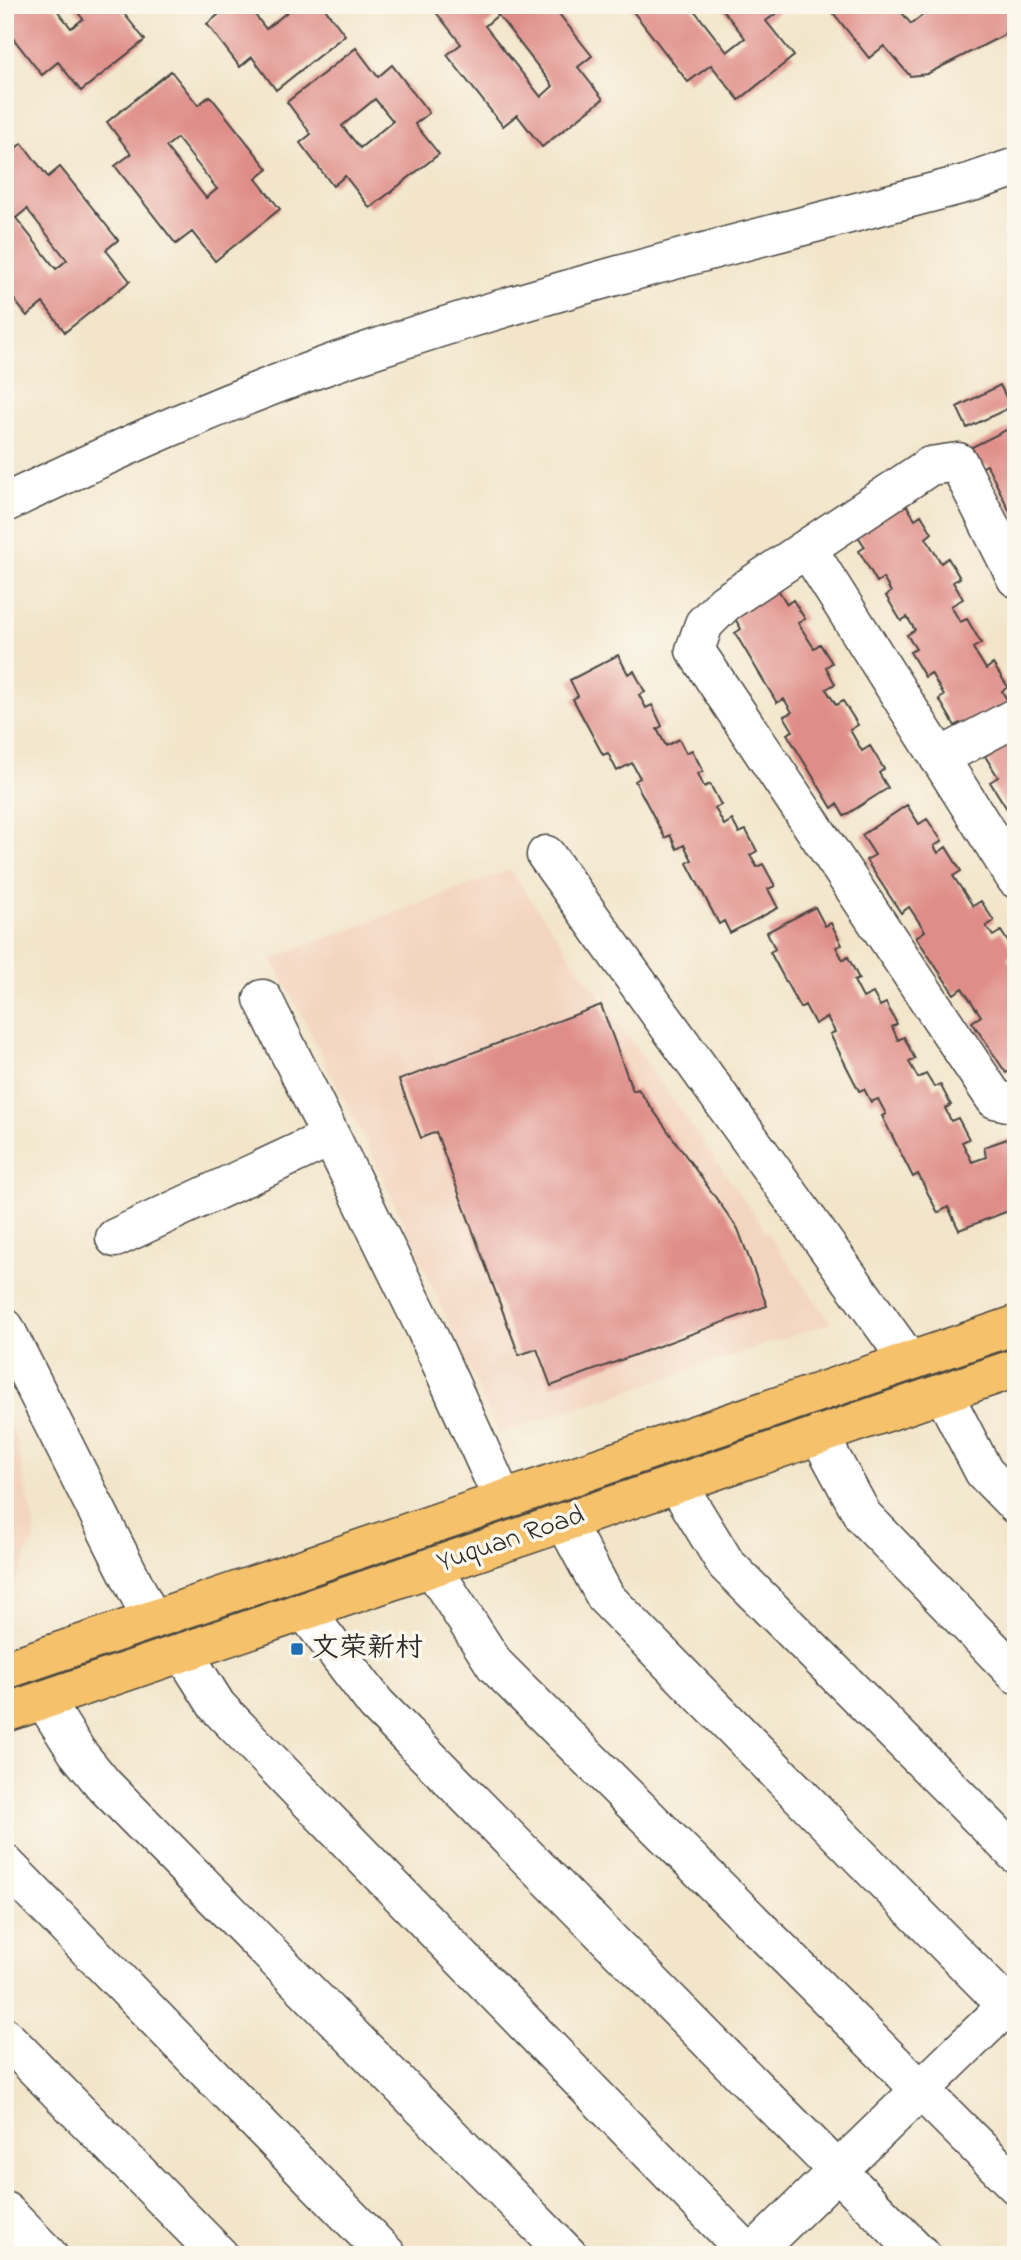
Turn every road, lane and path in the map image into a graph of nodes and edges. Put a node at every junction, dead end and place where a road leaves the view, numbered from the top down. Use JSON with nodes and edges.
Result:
{"nodes":[{"id":1,"x":1016,"y":167,"type":"edge"},
{"id":2,"x":5,"y":503,"type":"edge"},
{"id":3,"x":807,"y":548,"type":"junction"},
{"id":4,"x":1016,"y":578,"type":"edge"},
{"id":5,"x":1016,"y":717,"type":"edge"},
{"id":6,"x":939,"y":758,"type":"junction"},
{"id":7,"x":546,"y":855,"type":"dead end"},
{"id":8,"x":1016,"y":879,"type":"edge"},
{"id":9,"x":263,"y":999,"type":"dead end"},
{"id":10,"x":1016,"y":1104,"type":"edge"},
{"id":11,"x":331,"y":1137,"type":"junction"},
{"id":12,"x":115,"y":1238,"type":"dead end"},
{"id":13,"x":1016,"y":1325,"type":"edge"},
{"id":14,"x":5,"y":1328,"type":"edge"},
{"id":15,"x":909,"y":1361,"type":"junction"},
{"id":16,"x":1016,"y":1368,"type":"edge"},
{"id":17,"x":943,"y":1393,"type":"junction"},
{"id":18,"x":819,"y":1435,"type":"junction"},
{"id":19,"x":677,"y":1483,"type":"junction"},
{"id":20,"x":503,"y":1500,"type":"junction"},
{"id":21,"x":1016,"y":1505,"type":"edge"},
{"id":22,"x":565,"y":1522,"type":"junction"},
{"id":23,"x":432,"y":1567,"type":"junction"},
{"id":24,"x":305,"y":1611,"type":"junction"},
{"id":25,"x":152,"y":1620,"type":"junction"},
{"id":26,"x":183,"y":1653,"type":"junction"},
{"id":27,"x":5,"y":1670,"type":"edge"},
{"id":28,"x":1016,"y":1674,"type":"edge"},
{"id":29,"x":44,"y":1700,"type":"junction"},
{"id":30,"x":5,"y":1713,"type":"edge"},
{"id":31,"x":1016,"y":1854,"type":"edge"},
{"id":32,"x":5,"y":1864,"type":"edge"},
{"id":33,"x":1013,"y":2006,"type":"edge"},
{"id":34,"x":5,"y":2037,"type":"edge"},
{"id":35,"x":920,"y":2090,"type":"junction"},
{"id":36,"x":838,"y":2171,"type":"junction"},
{"id":37,"x":1016,"y":2185,"type":"edge"},
{"id":38,"x":5,"y":2211,"type":"edge"},
{"id":39,"x":48,"y":2255,"type":"edge"},
{"id":40,"x":219,"y":2255,"type":"edge"},
{"id":41,"x":387,"y":2255,"type":"edge"},
{"id":42,"x":568,"y":2255,"type":"edge"},
{"id":43,"x":750,"y":2255,"type":"edge"},
{"id":44,"x":921,"y":2255,"type":"edge"}],
"edges":[{"from":1,"to":2,"type":"street"},
{"from":3,"to":4,"type":"street"},
{"from":3,"to":6,"type":"street"},
{"from":3,"to":10,"type":"street"},
{"from":5,"to":6,"type":"street"},
{"from":6,"to":8,"type":"street"},
{"from":7,"to":15,"type":"street"},
{"from":9,"to":11,"type":"street"},
{"from":11,"to":12,"type":"street"},
{"from":11,"to":20,"type":"street"},
{"from":13,"to":15,"type":"main road","name":"Yuquan Road"},
{"from":14,"to":25,"type":"street"},
{"from":15,"to":20,"type":"main road","name":"Yuquan Road"},
{"from":16,"to":17,"type":"main road","name":"Yuquan Road"},
{"from":17,"to":18,"type":"main road","name":"Yuquan Road"},
{"from":17,"to":21,"type":"street"},
{"from":18,"to":19,"type":"main road","name":"Yuquan Road"},
{"from":18,"to":28,"type":"street"},
{"from":19,"to":22,"type":"main road","name":"Yuquan Road"},
{"from":19,"to":31,"type":"street"},
{"from":20,"to":25,"type":"main road","name":"Yuquan Road"},
{"from":22,"to":23,"type":"main road","name":"Yuquan Road"},
{"from":22,"to":33,"type":"street"},
{"from":23,"to":24,"type":"main road","name":"Yuquan Road"},
{"from":23,"to":35,"type":"street"},
{"from":24,"to":26,"type":"main road","name":"Yuquan Road"},
{"from":24,"to":36,"type":"street"},
{"from":25,"to":27,"type":"main road","name":"Yuquan Road"},
{"from":26,"to":29,"type":"main road","name":"Yuquan Road"},
{"from":26,"to":43,"type":"street"},
{"from":29,"to":30,"type":"main road","name":"Yuquan Road"},
{"from":29,"to":42,"type":"street"},
{"from":32,"to":41,"type":"street"},
{"from":33,"to":35,"type":"street"},
{"from":34,"to":40,"type":"street"},
{"from":35,"to":36,"type":"street"},
{"from":35,"to":37,"type":"street"},
{"from":36,"to":43,"type":"street"},
{"from":36,"to":44,"type":"street"},
{"from":38,"to":39,"type":"street"}]}
